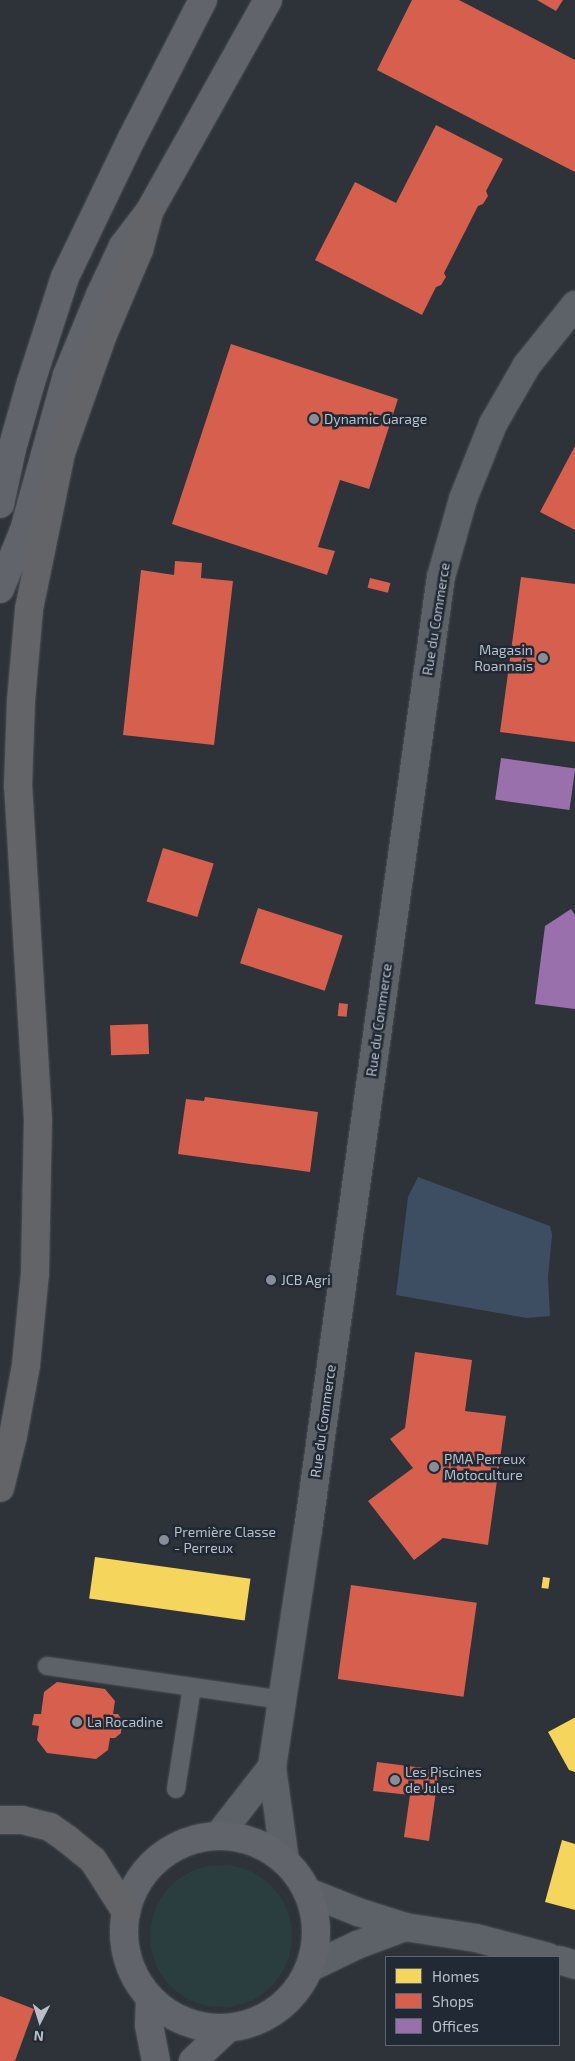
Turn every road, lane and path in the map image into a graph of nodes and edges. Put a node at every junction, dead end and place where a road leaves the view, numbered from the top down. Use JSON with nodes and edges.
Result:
{"nodes":[{"id":1,"x":203,"y":0,"type":"edge"},
{"id":2,"x":268,"y":0,"type":"edge"},
{"id":3,"x":149,"y":212,"type":"junction"},
{"id":4,"x":575,"y":305,"type":"edge"},
{"id":5,"x":0,"y":504,"type":"edge"},
{"id":6,"x":0,"y":589,"type":"edge"},
{"id":7,"x":0,"y":1488,"type":"edge"},
{"id":8,"x":46,"y":1666,"type":"dead end"},
{"id":9,"x":192,"y":1687,"type":"junction"},
{"id":10,"x":283,"y":1700,"type":"junction"},
{"id":11,"x":272,"y":1767,"type":"junction"},
{"id":12,"x":176,"y":1789,"type":"dead end"},
{"id":13,"x":0,"y":1820,"type":"edge"},
{"id":14,"x":218,"y":1836,"type":"junction"},
{"id":15,"x":285,"y":1861,"type":"junction"},
{"id":16,"x":308,"y":1892,"type":"junction"},
{"id":17,"x":126,"y":1912,"type":"junction"},
{"id":18,"x":405,"y":1927,"type":"junction"},
{"id":19,"x":544,"y":1956,"type":"edge"},
{"id":20,"x":560,"y":1960,"type":"edge"},
{"id":21,"x":575,"y":1965,"type":"edge"},
{"id":22,"x":309,"y":1968,"type":"junction"},
{"id":23,"x":150,"y":1998,"type":"junction"},
{"id":24,"x":228,"y":2028,"type":"junction"},
{"id":25,"x":156,"y":2061,"type":"edge"},
{"id":26,"x":193,"y":2061,"type":"edge"}],
"edges":[{"from":1,"to":5,"type":"main road"},
{"from":2,"to":3,"type":"main road"},
{"from":3,"to":6,"type":"main road"},
{"from":3,"to":7,"type":"highway"},
{"from":4,"to":10,"type":"street","name":"Rue du Commerce"},
{"from":8,"to":9,"type":"lane"},
{"from":9,"to":10,"type":"lane"},
{"from":9,"to":12,"type":"lane"},
{"from":10,"to":11,"type":"street","name":"Rue du Commerce"},
{"from":11,"to":14,"type":"street","name":"Rue du Commerce"},
{"from":11,"to":15,"type":"street","name":"Rue du Commerce"},
{"from":13,"to":17,"type":"highway"},
{"from":14,"to":15,"type":"main road"},
{"from":14,"to":17,"type":"main road"},
{"from":15,"to":16,"type":"main road"},
{"from":16,"to":18,"type":"street"},
{"from":16,"to":22,"type":"main road"},
{"from":17,"to":23,"type":"main road"},
{"from":18,"to":19,"type":"street"},
{"from":18,"to":22,"type":"street"},
{"from":20,"to":21,"type":"street"},
{"from":22,"to":24,"type":"main road"},
{"from":23,"to":24,"type":"main road"},
{"from":23,"to":25,"type":"main road"},
{"from":24,"to":26,"type":"main road"}]}
